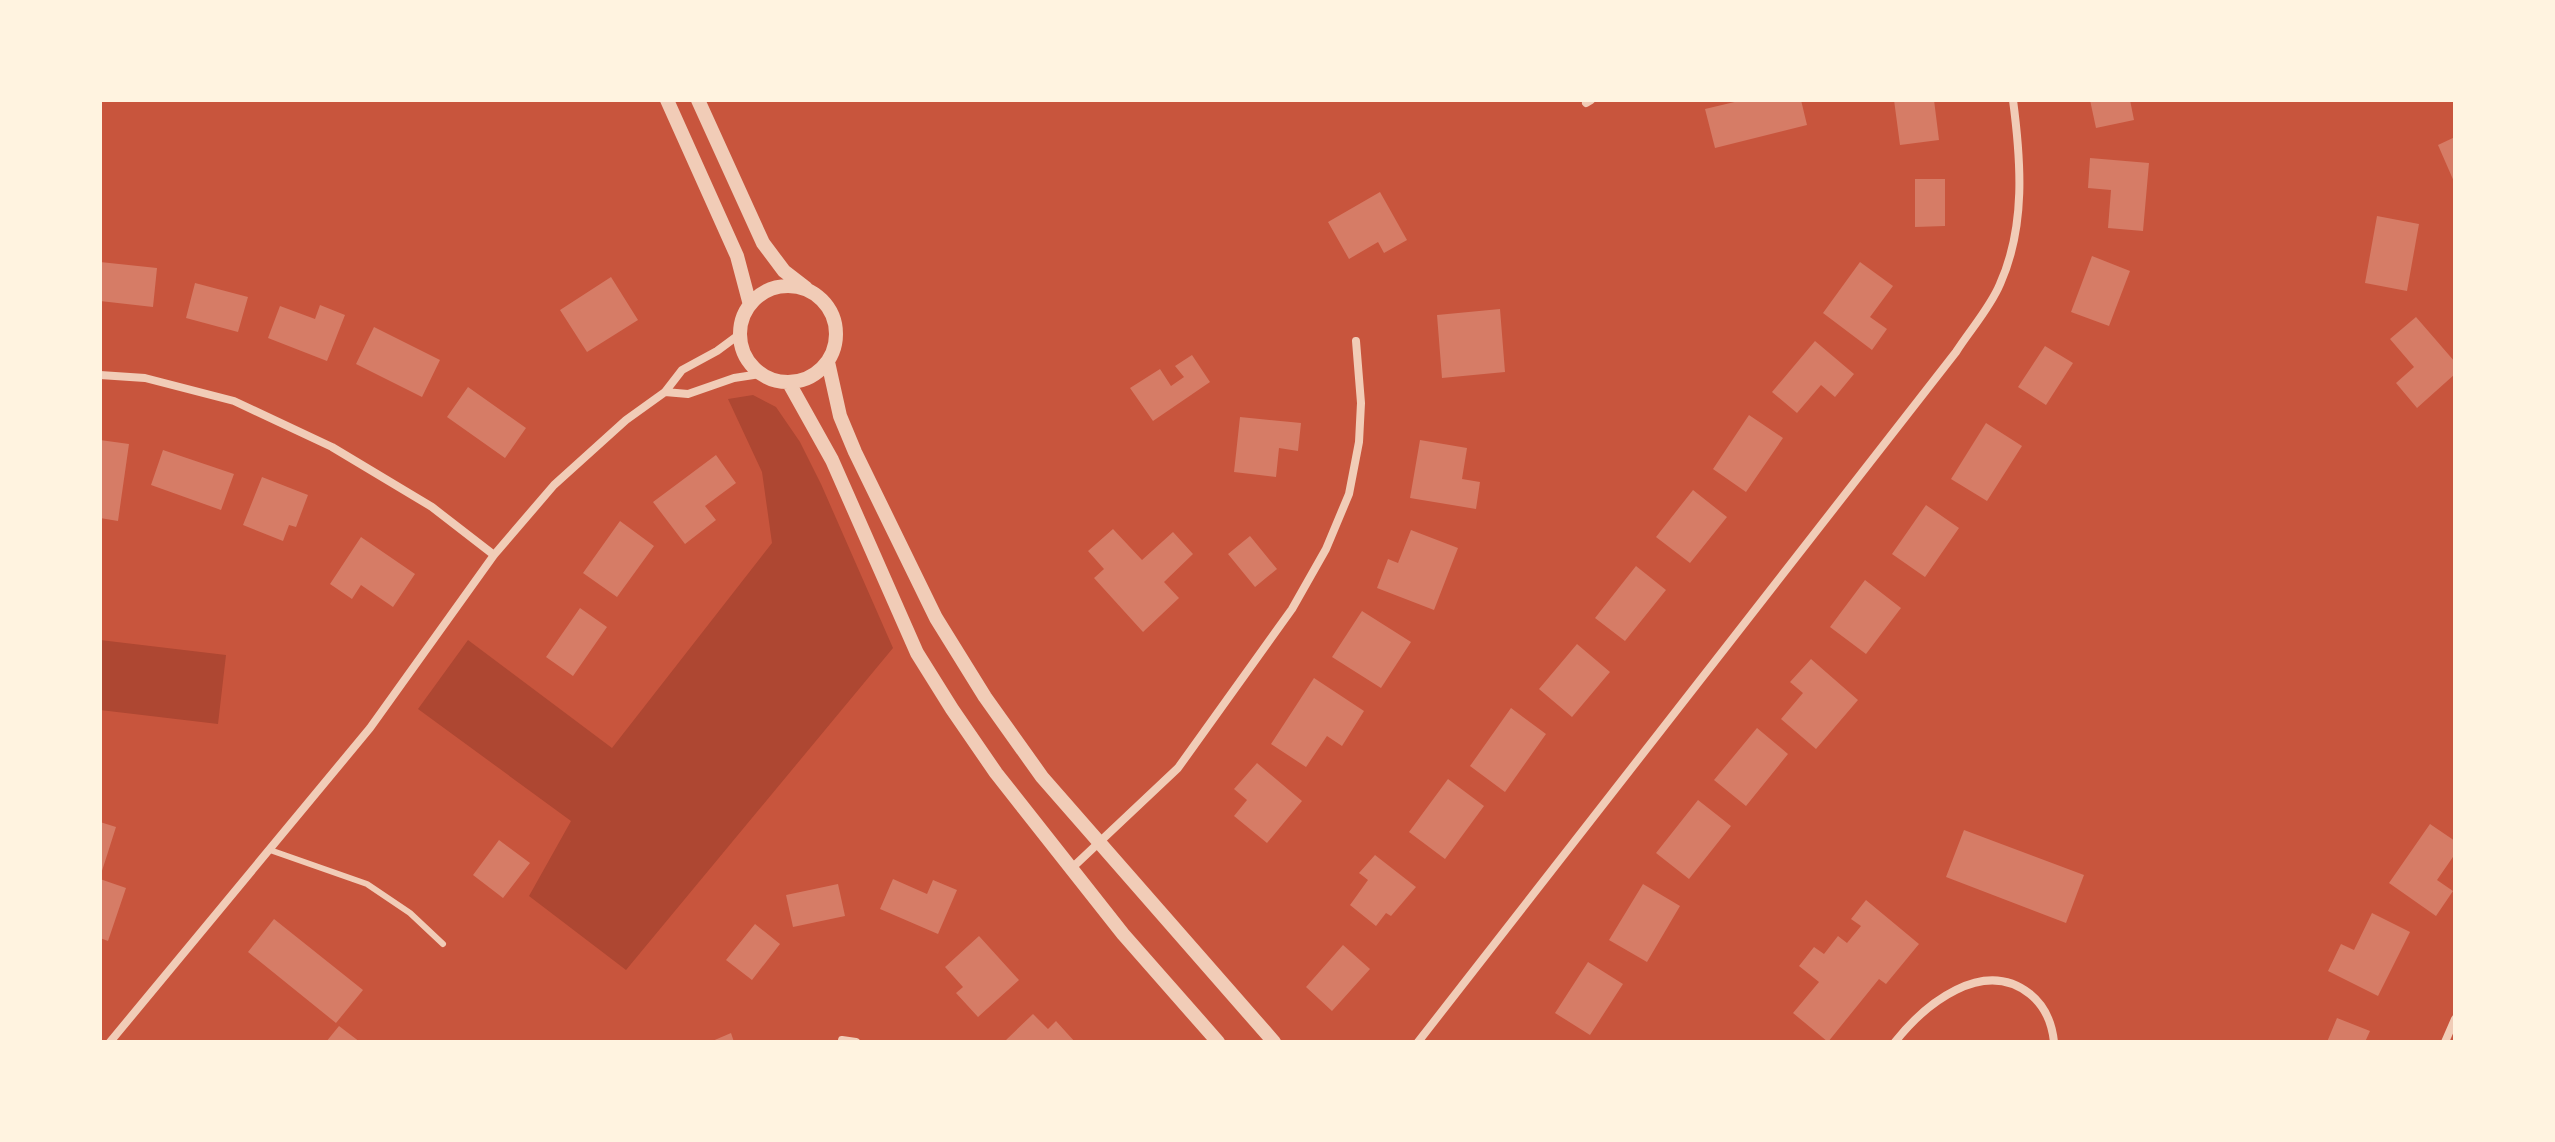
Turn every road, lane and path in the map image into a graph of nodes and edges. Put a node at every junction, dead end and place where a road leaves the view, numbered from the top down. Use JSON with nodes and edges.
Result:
{"nodes":[{"id":1,"x":667,"y":100,"type":"edge"},
{"id":2,"x":698,"y":100,"type":"edge"},
{"id":3,"x":2013,"y":100,"type":"edge"},
{"id":4,"x":809,"y":290,"type":"junction"},
{"id":5,"x":750,"y":305,"type":"junction"},
{"id":6,"x":740,"y":334,"type":"junction"},
{"id":7,"x":1356,"y":341,"type":"dead end"},
{"id":8,"x":828,"y":362,"type":"junction"},
{"id":9,"x":760,"y":374,"type":"junction"},
{"id":10,"x":100,"y":375,"type":"edge"},
{"id":11,"x":789,"y":383,"type":"junction"},
{"id":12,"x":665,"y":392,"type":"junction"},
{"id":13,"x":494,"y":555,"type":"junction"},
{"id":14,"x":1099,"y":843,"type":"junction"},
{"id":15,"x":270,"y":850,"type":"junction"},
{"id":16,"x":1073,"y":867,"type":"junction"},
{"id":17,"x":443,"y":944,"type":"dead end"},
{"id":18,"x":2455,"y":1019,"type":"edge"},
{"id":19,"x":842,"y":1040,"type":"dead end"},
{"id":20,"x":110,"y":1042,"type":"edge"},
{"id":21,"x":856,"y":1042,"type":"edge"},
{"id":22,"x":1218,"y":1042,"type":"edge"},
{"id":23,"x":1274,"y":1042,"type":"edge"},
{"id":24,"x":1418,"y":1042,"type":"edge"},
{"id":25,"x":1895,"y":1042,"type":"edge"},
{"id":26,"x":2054,"y":1042,"type":"edge"},
{"id":27,"x":2445,"y":1042,"type":"edge"}],
"edges":[{"from":1,"to":5,"type":"street"},
{"from":2,"to":4,"type":"street"},
{"from":3,"to":24,"type":"street"},
{"from":4,"to":5,"type":"street"},
{"from":4,"to":8,"type":"street"},
{"from":5,"to":6,"type":"street"},
{"from":6,"to":9,"type":"street"},
{"from":6,"to":12,"type":"street"},
{"from":7,"to":14,"type":"street"},
{"from":8,"to":11,"type":"street"},
{"from":8,"to":14,"type":"street"},
{"from":9,"to":11,"type":"street"},
{"from":9,"to":12,"type":"street"},
{"from":10,"to":13,"type":"street"},
{"from":11,"to":16,"type":"street"},
{"from":12,"to":13,"type":"street"},
{"from":13,"to":15,"type":"street"},
{"from":14,"to":16,"type":"street"},
{"from":14,"to":23,"type":"street"},
{"from":15,"to":17,"type":"lane"},
{"from":15,"to":20,"type":"street"},
{"from":16,"to":22,"type":"street"},
{"from":18,"to":27,"type":"street"},
{"from":19,"to":21,"type":"street"},
{"from":25,"to":26,"type":"street"}]}
